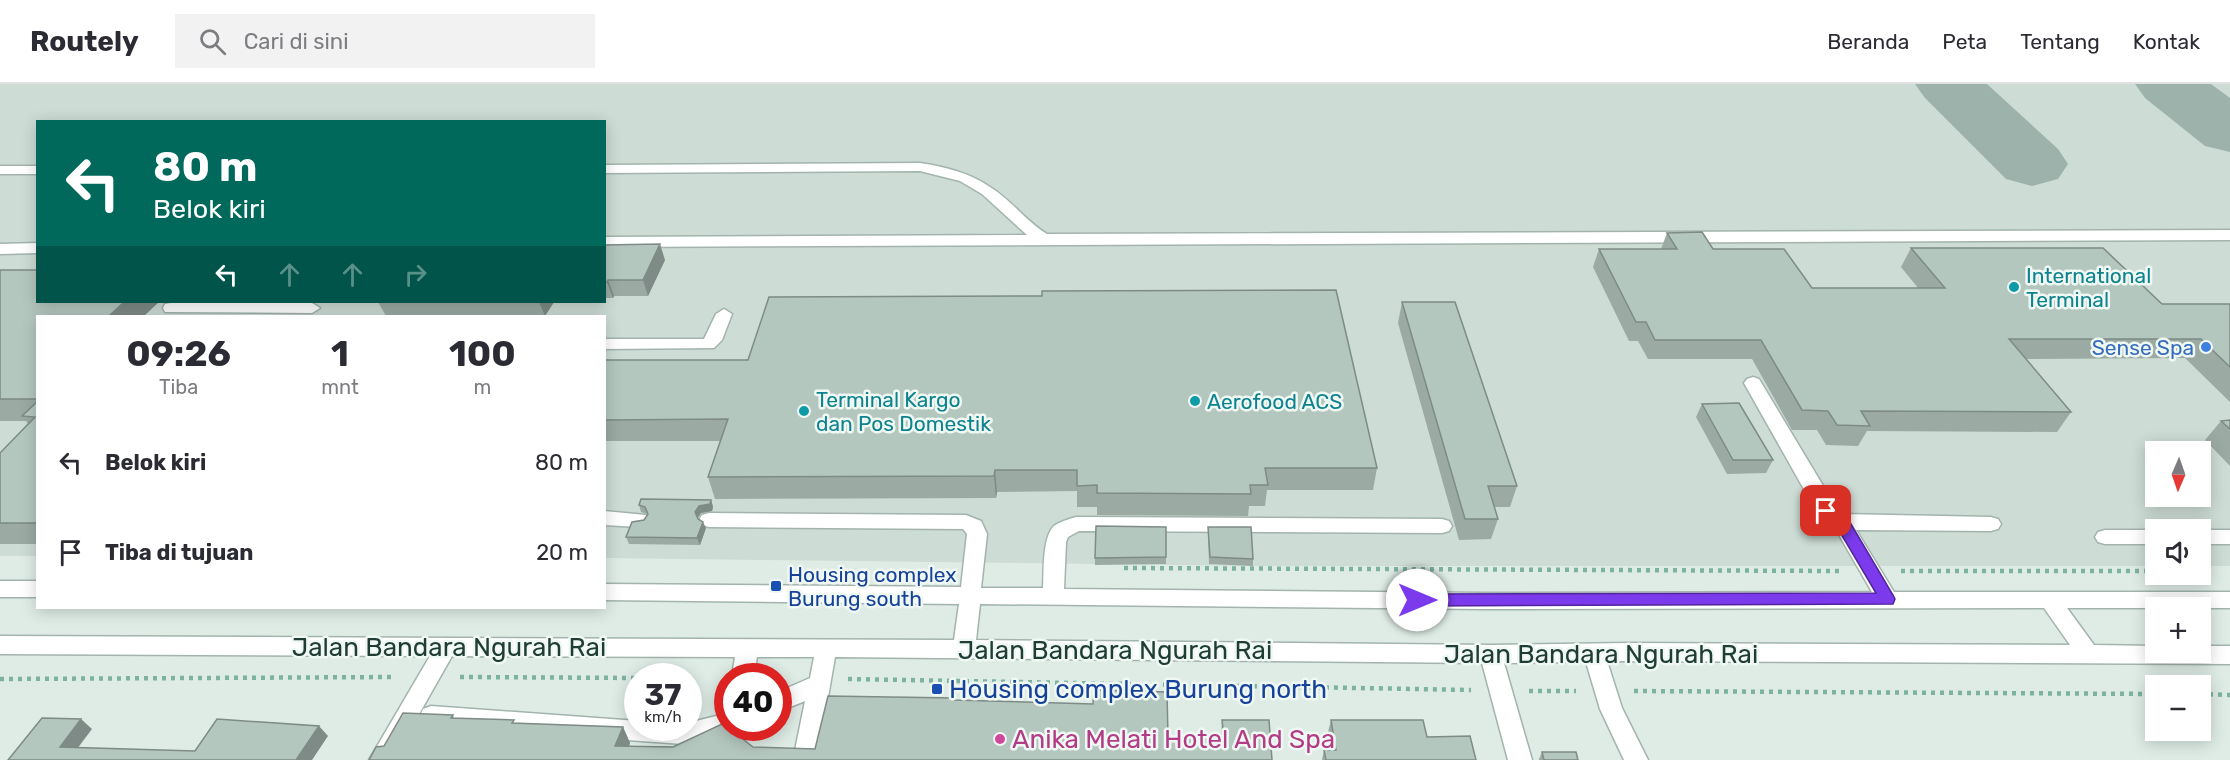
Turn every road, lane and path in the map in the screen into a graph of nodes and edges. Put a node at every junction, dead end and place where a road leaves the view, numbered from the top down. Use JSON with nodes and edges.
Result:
{"nodes":[{"id":1,"x":606,"y":169,"type":"edge"},
{"id":2,"x":0,"y":170,"type":"edge"},
{"id":3,"x":36,"y":170,"type":"edge"},
{"id":4,"x":2230,"y":235,"type":"edge"},
{"id":5,"x":1044,"y":239,"type":"junction"},
{"id":6,"x":606,"y":242,"type":"edge"},
{"id":7,"x":0,"y":249,"type":"edge"},
{"id":8,"x":36,"y":249,"type":"edge"},
{"id":9,"x":171,"y":308,"type":"dead end"},
{"id":10,"x":312,"y":309,"type":"edge"},
{"id":11,"x":724,"y":314,"type":"dead end"},
{"id":12,"x":606,"y":344,"type":"edge"},
{"id":13,"x":1753,"y":383,"type":"dead end"},
{"id":14,"x":606,"y":518,"type":"edge"},
{"id":15,"x":639,"y":520,"type":"edge"},
{"id":16,"x":709,"y":520,"type":"dead end"},
{"id":17,"x":1842,"y":523,"type":"junction"},
{"id":18,"x":1990,"y":524,"type":"dead end"},
{"id":19,"x":1442,"y":526,"type":"dead end"},
{"id":20,"x":2105,"y":537,"type":"dead end"},
{"id":21,"x":2145,"y":537,"type":"edge"},
{"id":22,"x":2211,"y":537,"type":"edge"},
{"id":23,"x":2230,"y":537,"type":"edge"},
{"id":24,"x":1115,"y":568,"type":"edge"},
{"id":25,"x":1871,"y":571,"type":"junction"},
{"id":26,"x":2145,"y":571,"type":"edge"},
{"id":27,"x":36,"y":589,"type":"edge"},
{"id":28,"x":0,"y":590,"type":"edge"},
{"id":29,"x":606,"y":592,"type":"edge"},
{"id":30,"x":968,"y":596,"type":"junction"},
{"id":31,"x":1053,"y":596,"type":"junction"},
{"id":32,"x":1887,"y":599,"type":"junction"},
{"id":33,"x":2049,"y":600,"type":"junction"},
{"id":34,"x":2230,"y":600,"type":"edge"},
{"id":35,"x":0,"y":645,"type":"edge"},
{"id":36,"x":446,"y":647,"type":"junction"},
{"id":37,"x":747,"y":648,"type":"junction"},
{"id":38,"x":826,"y":649,"type":"junction"},
{"id":39,"x":964,"y":650,"type":"junction"},
{"id":40,"x":1594,"y":653,"type":"junction"},
{"id":41,"x":1491,"y":654,"type":"junction"},
{"id":42,"x":2088,"y":654,"type":"junction"},
{"id":43,"x":2230,"y":655,"type":"edge"},
{"id":44,"x":745,"y":663,"type":"edge"},
{"id":45,"x":428,"y":677,"type":"junction"},
{"id":46,"x":0,"y":678,"type":"edge"},
{"id":47,"x":624,"y":678,"type":"edge"},
{"id":48,"x":818,"y":684,"type":"junction"},
{"id":49,"x":2211,"y":694,"type":"edge"},
{"id":50,"x":2230,"y":695,"type":"edge"},
{"id":51,"x":792,"y":696,"type":"edge"},
{"id":52,"x":407,"y":715,"type":"junction"},
{"id":53,"x":714,"y":727,"type":"edge"},
{"id":54,"x":381,"y":760,"type":"edge"},
{"id":55,"x":805,"y":760,"type":"edge"},
{"id":56,"x":1520,"y":760,"type":"edge"},
{"id":57,"x":1636,"y":760,"type":"edge"}],
"edges":[{"from":1,"to":5,"type":"street"},
{"from":2,"to":3,"type":"street"},
{"from":4,"to":5,"type":"street"},
{"from":5,"to":6,"type":"street"},
{"from":7,"to":8,"type":"street"},
{"from":9,"to":10,"type":"street"},
{"from":11,"to":12,"type":"street"},
{"from":13,"to":17,"type":"street"},
{"from":14,"to":15,"type":"street"},
{"from":16,"to":30,"type":"street"},
{"from":17,"to":18,"type":"street"},
{"from":17,"to":25,"type":"street"},
{"from":19,"to":31,"type":"street"},
{"from":20,"to":21,"type":"street"},
{"from":22,"to":23,"type":"street"},
{"from":24,"to":25,"type":"path"},
{"from":25,"to":26,"type":"path"},
{"from":25,"to":32,"type":"street"},
{"from":27,"to":28,"type":"street"},
{"from":29,"to":30,"type":"street"},
{"from":30,"to":31,"type":"street"},
{"from":30,"to":39,"type":"street"},
{"from":31,"to":32,"type":"street"},
{"from":32,"to":33,"type":"street"},
{"from":33,"to":34,"type":"street"},
{"from":33,"to":42,"type":"street"},
{"from":35,"to":36,"type":"street","name":"Jalan Bandara Ngurah Rai"},
{"from":36,"to":37,"type":"street","name":"Jalan Bandara Ngurah Rai"},
{"from":36,"to":45,"type":"street"},
{"from":37,"to":38,"type":"street","name":"Jalan Bandara Ngurah Rai"},
{"from":37,"to":44,"type":"street"},
{"from":38,"to":39,"type":"street","name":"Jalan Bandara Ngurah Rai"},
{"from":38,"to":48,"type":"street"},
{"from":39,"to":41,"type":"street","name":"Jalan Bandara Ngurah Rai"},
{"from":40,"to":41,"type":"street","name":"Jalan Bandara Ngurah Rai"},
{"from":40,"to":42,"type":"street","name":"Jalan Bandara Ngurah Rai"},
{"from":40,"to":57,"type":"street"},
{"from":41,"to":56,"type":"street"},
{"from":42,"to":43,"type":"street","name":"Jalan Bandara Ngurah Rai"},
{"from":45,"to":46,"type":"path"},
{"from":45,"to":47,"type":"path"},
{"from":45,"to":52,"type":"street"},
{"from":48,"to":51,"type":"street"},
{"from":48,"to":55,"type":"street"},
{"from":49,"to":50,"type":"path"},
{"from":52,"to":53,"type":"street"},
{"from":52,"to":54,"type":"street"}]}
